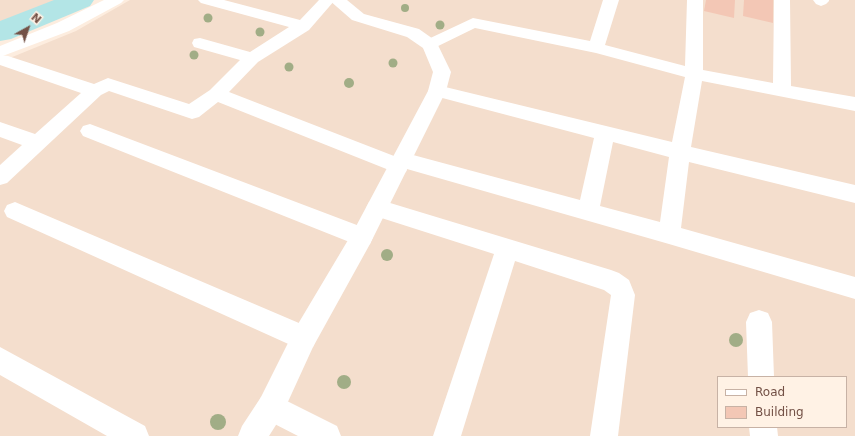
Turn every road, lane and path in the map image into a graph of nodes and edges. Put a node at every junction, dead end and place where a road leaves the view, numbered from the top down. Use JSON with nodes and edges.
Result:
{"nodes":[{"id":1,"x":96,"y":0,"type":"edge"},
{"id":2,"x":116,"y":0,"type":"edge"},
{"id":3,"x":206,"y":0,"type":"edge"},
{"id":4,"x":327,"y":0,"type":"edge"},
{"id":5,"x":337,"y":0,"type":"edge"},
{"id":6,"x":611,"y":0,"type":"edge"},
{"id":7,"x":696,"y":0,"type":"edge"},
{"id":8,"x":782,"y":0,"type":"edge"},
{"id":9,"x":303,"y":26,"type":"junction"},
{"id":10,"x":0,"y":41,"type":"edge"},
{"id":11,"x":200,"y":42,"type":"dead end"},
{"id":12,"x":430,"y":45,"type":"junction"},
{"id":13,"x":596,"y":48,"type":"junction"},
{"id":14,"x":1,"y":56,"type":"edge"},
{"id":15,"x":252,"y":58,"type":"junction"},
{"id":16,"x":694,"y":74,"type":"junction"},
{"id":17,"x":95,"y":91,"type":"junction"},
{"id":18,"x":437,"y":91,"type":"junction"},
{"id":19,"x":782,"y":91,"type":"junction"},
{"id":20,"x":216,"y":94,"type":"junction"},
{"id":21,"x":855,"y":104,"type":"edge"},
{"id":22,"x":0,"y":129,"type":"edge"},
{"id":23,"x":90,"y":131,"type":"dead end"},
{"id":24,"x":605,"y":133,"type":"junction"},
{"id":25,"x":37,"y":143,"type":"junction"},
{"id":26,"x":680,"y":152,"type":"junction"},
{"id":27,"x":400,"y":163,"type":"junction"},
{"id":28,"x":0,"y":177,"type":"edge"},
{"id":29,"x":855,"y":194,"type":"edge"},
{"id":30,"x":377,"y":208,"type":"junction"},
{"id":31,"x":15,"y":211,"type":"dead end"},
{"id":32,"x":588,"y":212,"type":"junction"},
{"id":33,"x":668,"y":234,"type":"junction"},
{"id":34,"x":362,"y":237,"type":"junction"},
{"id":35,"x":507,"y":249,"type":"junction"},
{"id":36,"x":855,"y":288,"type":"edge"},
{"id":37,"x":759,"y":322,"type":"dead end"},
{"id":38,"x":304,"y":338,"type":"junction"},
{"id":39,"x":0,"y":360,"type":"edge"},
{"id":40,"x":761,"y":376,"type":"edge"},
{"id":41,"x":271,"y":407,"type":"junction"},
{"id":42,"x":135,"y":436,"type":"edge"},
{"id":43,"x":252,"y":436,"type":"edge"},
{"id":44,"x":327,"y":436,"type":"edge"},
{"id":45,"x":447,"y":436,"type":"edge"},
{"id":46,"x":604,"y":436,"type":"edge"}],
"edges":[{"from":1,"to":10,"type":"street"},
{"from":2,"to":14,"type":"street"},
{"from":3,"to":9,"type":"street"},
{"from":4,"to":9,"type":"street"},
{"from":5,"to":12,"type":"street"},
{"from":6,"to":13,"type":"street"},
{"from":7,"to":16,"type":"street"},
{"from":8,"to":19,"type":"street"},
{"from":9,"to":15,"type":"street"},
{"from":11,"to":15,"type":"street"},
{"from":12,"to":13,"type":"street"},
{"from":12,"to":18,"type":"street"},
{"from":13,"to":16,"type":"street"},
{"from":14,"to":17,"type":"street"},
{"from":15,"to":20,"type":"street"},
{"from":16,"to":19,"type":"street"},
{"from":16,"to":26,"type":"street"},
{"from":17,"to":20,"type":"street"},
{"from":17,"to":25,"type":"street"},
{"from":18,"to":24,"type":"street"},
{"from":18,"to":27,"type":"street"},
{"from":19,"to":21,"type":"street"},
{"from":20,"to":27,"type":"street"},
{"from":22,"to":25,"type":"street"},
{"from":23,"to":34,"type":"street"},
{"from":24,"to":26,"type":"street"},
{"from":24,"to":32,"type":"street"},
{"from":25,"to":28,"type":"street"},
{"from":26,"to":29,"type":"street"},
{"from":26,"to":33,"type":"street"},
{"from":27,"to":30,"type":"street"},
{"from":27,"to":32,"type":"street"},
{"from":30,"to":34,"type":"street"},
{"from":30,"to":35,"type":"street"},
{"from":31,"to":38,"type":"street"},
{"from":32,"to":33,"type":"street"},
{"from":33,"to":36,"type":"street"},
{"from":34,"to":38,"type":"street"},
{"from":35,"to":45,"type":"street"},
{"from":35,"to":46,"type":"street"},
{"from":37,"to":40,"type":"street"},
{"from":38,"to":41,"type":"street"},
{"from":39,"to":42,"type":"street"},
{"from":41,"to":43,"type":"street"},
{"from":41,"to":44,"type":"street"}]}
